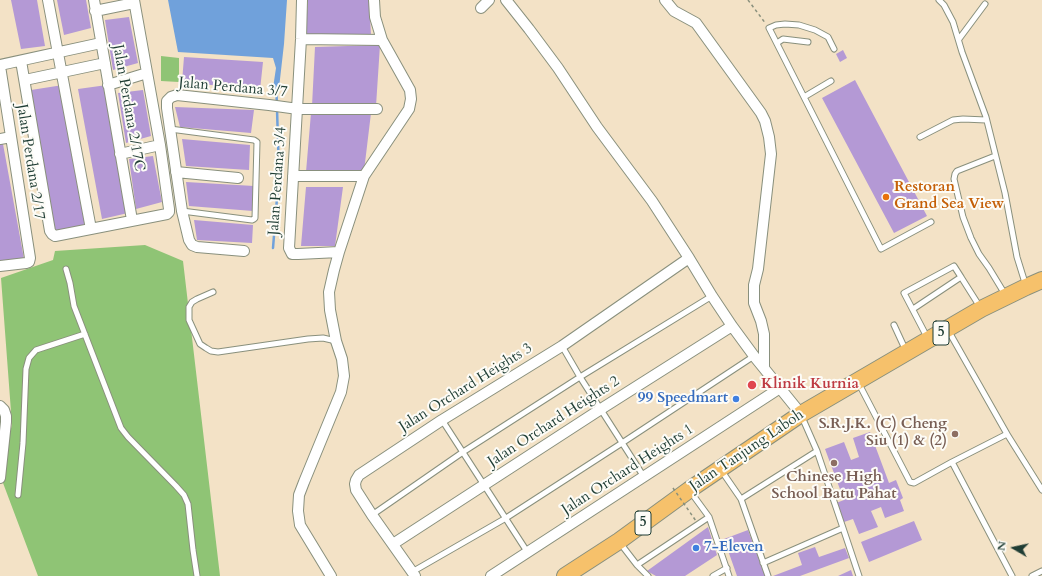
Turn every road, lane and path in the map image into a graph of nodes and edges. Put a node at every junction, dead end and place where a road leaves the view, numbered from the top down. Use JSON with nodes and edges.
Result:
{"nodes":[{"id":1,"x":48,"y":0,"type":"edge"},
{"id":2,"x":94,"y":0,"type":"edge"},
{"id":3,"x":302,"y":0,"type":"edge"},
{"id":4,"x":374,"y":0,"type":"edge"},
{"id":5,"x":489,"y":0,"type":"edge"},
{"id":6,"x":506,"y":0,"type":"edge"},
{"id":7,"x":665,"y":0,"type":"edge"},
{"id":8,"x":748,"y":0,"type":"edge"},
{"id":9,"x":939,"y":0,"type":"edge"},
{"id":10,"x":134,"y":2,"type":"edge"},
{"id":11,"x":985,"y":4,"type":"dead end"},
{"id":12,"x":481,"y":8,"type":"dead end"},
{"id":13,"x":96,"y":11,"type":"junction"},
{"id":14,"x":769,"y":28,"type":"junction"},
{"id":15,"x":301,"y":39,"type":"junction"},
{"id":16,"x":959,"y":39,"type":"junction"},
{"id":17,"x":382,"y":40,"type":"junction"},
{"id":18,"x":808,"y":42,"type":"dead end"},
{"id":19,"x":101,"y":43,"type":"junction"},
{"id":20,"x":776,"y":43,"type":"junction"},
{"id":21,"x":834,"y":49,"type":"dead end"},
{"id":22,"x":58,"y":53,"type":"junction"},
{"id":23,"x":21,"y":61,"type":"junction"},
{"id":24,"x":105,"y":63,"type":"junction"},
{"id":25,"x":0,"y":66,"type":"edge"},
{"id":26,"x":62,"y":72,"type":"junction"},
{"id":27,"x":147,"y":72,"type":"junction"},
{"id":28,"x":25,"y":80,"type":"junction"},
{"id":29,"x":831,"y":81,"type":"dead end"},
{"id":30,"x":108,"y":85,"type":"junction"},
{"id":31,"x":804,"y":97,"type":"junction"},
{"id":32,"x":298,"y":109,"type":"junction"},
{"id":33,"x":377,"y":109,"type":"dead end"},
{"id":34,"x":986,"y":120,"type":"junction"},
{"id":35,"x":170,"y":130,"type":"junction"},
{"id":36,"x":11,"y":137,"type":"junction"},
{"id":37,"x":920,"y":137,"type":"dead end"},
{"id":38,"x":0,"y":139,"type":"edge"},
{"id":39,"x":160,"y":145,"type":"junction"},
{"id":40,"x":120,"y":154,"type":"junction"},
{"id":41,"x":995,"y":156,"type":"junction"},
{"id":42,"x":176,"y":172,"type":"junction"},
{"id":43,"x":293,"y":176,"type":"junction"},
{"id":44,"x":364,"y":176,"type":"junction"},
{"id":45,"x":238,"y":178,"type":"dead end"},
{"id":46,"x":182,"y":211,"type":"junction"},
{"id":47,"x":132,"y":220,"type":"junction"},
{"id":48,"x":930,"y":222,"type":"dead end"},
{"id":49,"x":91,"y":229,"type":"junction"},
{"id":50,"x":244,"y":251,"type":"dead end"},
{"id":51,"x":339,"y":252,"type":"junction"},
{"id":52,"x":689,"y":258,"type":"junction"},
{"id":53,"x":0,"y":266,"type":"edge"},
{"id":54,"x":66,"y":269,"type":"dead end"},
{"id":55,"x":961,"y":278,"type":"junction"},
{"id":56,"x":1042,"y":280,"type":"edge"},
{"id":57,"x":1026,"y":287,"type":"junction"},
{"id":58,"x":213,"y":292,"type":"dead end"},
{"id":59,"x":712,"y":296,"type":"junction"},
{"id":60,"x":1006,"y":296,"type":"junction"},
{"id":61,"x":913,"y":309,"type":"junction"},
{"id":62,"x":982,"y":309,"type":"junction"},
{"id":63,"x":894,"y":325,"type":"dead end"},
{"id":64,"x":732,"y":326,"type":"junction"},
{"id":65,"x":948,"y":329,"type":"junction"},
{"id":66,"x":85,"y":334,"type":"junction"},
{"id":67,"x":928,"y":340,"type":"junction"},
{"id":68,"x":336,"y":341,"type":"junction"},
{"id":69,"x":562,"y":346,"type":"junction"},
{"id":70,"x":906,"y":352,"type":"junction"},
{"id":71,"x":754,"y":356,"type":"junction"},
{"id":72,"x":764,"y":367,"type":"junction"},
{"id":73,"x":580,"y":377,"type":"junction"},
{"id":74,"x":858,"y":381,"type":"junction"},
{"id":75,"x":780,"y":388,"type":"junction"},
{"id":76,"x":0,"y":406,"type":"edge"},
{"id":77,"x":601,"y":409,"type":"junction"},
{"id":78,"x":801,"y":414,"type":"junction"},
{"id":79,"x":442,"y":420,"type":"junction"},
{"id":80,"x":1007,"y":434,"type":"junction"},
{"id":81,"x":622,"y":443,"type":"junction"},
{"id":82,"x":817,"y":451,"type":"junction"},
{"id":83,"x":463,"y":452,"type":"junction"},
{"id":84,"x":952,"y":462,"type":"junction"},
{"id":85,"x":720,"y":470,"type":"junction"},
{"id":86,"x":644,"y":477,"type":"junction"},
{"id":87,"x":0,"y":478,"type":"edge"},
{"id":88,"x":484,"y":485,"type":"junction"},
{"id":89,"x":673,"y":488,"type":"dead end"},
{"id":90,"x":689,"y":490,"type":"junction"},
{"id":91,"x":1042,"y":490,"type":"edge"},
{"id":92,"x":18,"y":495,"type":"dead end"},
{"id":93,"x":741,"y":499,"type":"junction"},
{"id":94,"x":372,"y":515,"type":"junction"},
{"id":95,"x":708,"y":517,"type":"junction"},
{"id":96,"x":506,"y":518,"type":"junction"},
{"id":97,"x":696,"y":521,"type":"dead end"},
{"id":98,"x":843,"y":528,"type":"junction"},
{"id":99,"x":619,"y":540,"type":"junction"},
{"id":100,"x":393,"y":544,"type":"junction"},
{"id":101,"x":528,"y":553,"type":"junction"},
{"id":102,"x":763,"y":563,"type":"junction"},
{"id":103,"x":637,"y":565,"type":"junction"},
{"id":104,"x":727,"y":568,"type":"junction"},
{"id":105,"x":1042,"y":571,"type":"edge"},
{"id":106,"x":413,"y":574,"type":"edge"},
{"id":107,"x":197,"y":576,"type":"edge"},
{"id":108,"x":331,"y":576,"type":"edge"},
{"id":109,"x":491,"y":576,"type":"edge"},
{"id":110,"x":565,"y":576,"type":"edge"},
{"id":111,"x":648,"y":576,"type":"edge"},
{"id":112,"x":713,"y":576,"type":"edge"},
{"id":113,"x":729,"y":576,"type":"edge"},
{"id":114,"x":768,"y":576,"type":"edge"},
{"id":115,"x":859,"y":576,"type":"edge"},
{"id":116,"x":1012,"y":576,"type":"edge"},
{"id":117,"x":1032,"y":576,"type":"edge"}],
"edges":[{"from":1,"to":22,"type":"street"},
{"from":2,"to":13,"type":"street","name":"Jalan Perdana 2/17C"},
{"from":3,"to":15,"type":"street","name":"Jalan Perdana 3/4"},
{"from":4,"to":17,"type":"street"},
{"from":5,"to":12,"type":"street"},
{"from":6,"to":52,"type":"street"},
{"from":7,"to":72,"type":"street"},
{"from":8,"to":14,"type":"path"},
{"from":9,"to":16,"type":"lane"},
{"from":10,"to":13,"type":"street"},
{"from":10,"to":27,"type":"street"},
{"from":11,"to":16,"type":"lane"},
{"from":13,"to":19,"type":"street","name":"Jalan Perdana 2/17C"},
{"from":14,"to":20,"type":"lane"},
{"from":14,"to":21,"type":"lane"},
{"from":15,"to":17,"type":"street"},
{"from":15,"to":32,"type":"street","name":"Jalan Perdana 3/4"},
{"from":16,"to":34,"type":"lane"},
{"from":17,"to":44,"type":"street"},
{"from":18,"to":20,"type":"lane"},
{"from":19,"to":22,"type":"street"},
{"from":19,"to":24,"type":"street","name":"Jalan Perdana 2/17C"},
{"from":20,"to":31,"type":"lane"},
{"from":22,"to":23,"type":"street"},
{"from":22,"to":26,"type":"street"},
{"from":23,"to":25,"type":"street"},
{"from":23,"to":28,"type":"street"},
{"from":24,"to":26,"type":"street"},
{"from":24,"to":30,"type":"street","name":"Jalan Perdana 2/17C"},
{"from":25,"to":36,"type":"street","name":"Jalan Perdana 2/17"},
{"from":26,"to":28,"type":"street"},
{"from":26,"to":49,"type":"street"},
{"from":27,"to":30,"type":"street"},
{"from":27,"to":39,"type":"street"},
{"from":28,"to":49,"type":"street"},
{"from":29,"to":31,"type":"lane"},
{"from":30,"to":40,"type":"street","name":"Jalan Perdana 2/17C"},
{"from":31,"to":48,"type":"lane"},
{"from":32,"to":33,"type":"street","name":"Jalan Perdana 3/7"},
{"from":32,"to":35,"type":"street","name":"Jalan Perdana 3/7"},
{"from":32,"to":43,"type":"street","name":"Jalan Perdana 3/4"},
{"from":34,"to":37,"type":"lane"},
{"from":34,"to":41,"type":"lane"},
{"from":35,"to":42,"type":"street","name":"Jalan Perdana 3/7"},
{"from":35,"to":46,"type":"lane"},
{"from":36,"to":38,"type":"street"},
{"from":36,"to":53,"type":"street","name":"Jalan Perdana 2/17"},
{"from":39,"to":40,"type":"street"},
{"from":39,"to":47,"type":"street"},
{"from":40,"to":47,"type":"street","name":"Jalan Perdana 2/17C"},
{"from":41,"to":57,"type":"lane"},
{"from":41,"to":60,"type":"lane"},
{"from":42,"to":45,"type":"street"},
{"from":42,"to":46,"type":"street","name":"Jalan Perdana 3/7"},
{"from":43,"to":44,"type":"street"},
{"from":43,"to":51,"type":"street","name":"Jalan Perdana 3/4"},
{"from":44,"to":51,"type":"street"},
{"from":46,"to":50,"type":"street","name":"Jalan Perdana 3/7"},
{"from":47,"to":49,"type":"street"},
{"from":51,"to":68,"type":"street"},
{"from":52,"to":59,"type":"street"},
{"from":52,"to":69,"type":"street","name":"Jalan Orchard Heights 3"},
{"from":54,"to":66,"type":"lane"},
{"from":55,"to":61,"type":"lane"},
{"from":55,"to":61,"type":"lane"},
{"from":55,"to":62,"type":"lane"},
{"from":56,"to":57,"type":"highway","name":"Jalan Tanjung Laboh","number":"5"},
{"from":57,"to":60,"type":"highway","name":"Jalan Tanjung Laboh","number":"5"},
{"from":58,"to":68,"type":"lane"},
{"from":59,"to":64,"type":"street"},
{"from":59,"to":73,"type":"lane"},
{"from":60,"to":62,"type":"highway","name":"Jalan Tanjung Laboh","number":"5"},
{"from":61,"to":67,"type":"lane"},
{"from":62,"to":65,"type":"highway","name":"Jalan Tanjung Laboh","number":"5"},
{"from":63,"to":70,"type":"lane"},
{"from":64,"to":71,"type":"street"},
{"from":64,"to":77,"type":"street","name":"Jalan Orchard Heights 2"},
{"from":65,"to":67,"type":"highway","name":"Jalan Tanjung Laboh","number":"5"},
{"from":65,"to":80,"type":"lane"},
{"from":66,"to":92,"type":"lane"},
{"from":66,"to":107,"type":"lane"},
{"from":67,"to":70,"type":"highway","name":"Jalan Tanjung Laboh","number":"5"},
{"from":68,"to":108,"type":"street"},
{"from":69,"to":73,"type":"lane"},
{"from":69,"to":79,"type":"street","name":"Jalan Orchard Heights 3"},
{"from":70,"to":74,"type":"highway","name":"Jalan Tanjung Laboh","number":"5"},
{"from":71,"to":72,"type":"street"},
{"from":71,"to":81,"type":"lane"},
{"from":72,"to":75,"type":"street"},
{"from":73,"to":77,"type":"lane"},
{"from":73,"to":83,"type":"lane"},
{"from":74,"to":78,"type":"highway","name":"Jalan Tanjung Laboh","number":"5"},
{"from":74,"to":84,"type":"lane"},
{"from":75,"to":78,"type":"street"},
{"from":75,"to":86,"type":"street","name":"Jalan Orchard Heights 1"},
{"from":76,"to":87,"type":"street"},
{"from":77,"to":81,"type":"lane"},
{"from":77,"to":88,"type":"street","name":"Jalan Orchard Heights 2"},
{"from":78,"to":82,"type":"lane"},
{"from":78,"to":85,"type":"highway","name":"Jalan Tanjung Laboh","number":"5"},
{"from":79,"to":83,"type":"lane"},
{"from":79,"to":94,"type":"street","name":"Jalan Orchard Heights 3"},
{"from":80,"to":84,"type":"lane"},
{"from":80,"to":91,"type":"lane"},
{"from":81,"to":86,"type":"lane"},
{"from":81,"to":96,"type":"lane"},
{"from":82,"to":93,"type":"lane"},
{"from":82,"to":98,"type":"lane"},
{"from":83,"to":88,"type":"lane"},
{"from":83,"to":94,"type":"lane"},
{"from":84,"to":116,"type":"lane"},
{"from":85,"to":90,"type":"highway","name":"Jalan Tanjung Laboh","number":"5"},
{"from":85,"to":93,"type":"lane"},
{"from":86,"to":101,"type":"street","name":"Jalan Orchard Heights 1"},
{"from":88,"to":96,"type":"lane"},
{"from":88,"to":100,"type":"street","name":"Jalan Orchard Heights 2"},
{"from":89,"to":97,"type":"path","bridge":true},
{"from":90,"to":95,"type":"lane"},
{"from":90,"to":99,"type":"highway","name":"Jalan Tanjung Laboh","number":"5"},
{"from":93,"to":102,"type":"lane"},
{"from":94,"to":100,"type":"street","name":"Jalan Orchard Heights 3"},
{"from":95,"to":103,"type":"lane"},
{"from":95,"to":104,"type":"lane"},
{"from":96,"to":101,"type":"lane"},
{"from":96,"to":106,"type":"lane"},
{"from":98,"to":102,"type":"lane"},
{"from":98,"to":115,"type":"lane"},
{"from":99,"to":103,"type":"lane"},
{"from":99,"to":110,"type":"highway","name":"Jalan Tanjung Laboh","number":"5"},
{"from":100,"to":106,"type":"street","name":"Jalan Orchard Heights 3"},
{"from":101,"to":109,"type":"street","name":"Jalan Orchard Heights 1"},
{"from":102,"to":114,"type":"lane"},
{"from":103,"to":111,"type":"lane"},
{"from":104,"to":112,"type":"lane"},
{"from":104,"to":113,"type":"lane"},
{"from":105,"to":117,"type":"lane"}]}
